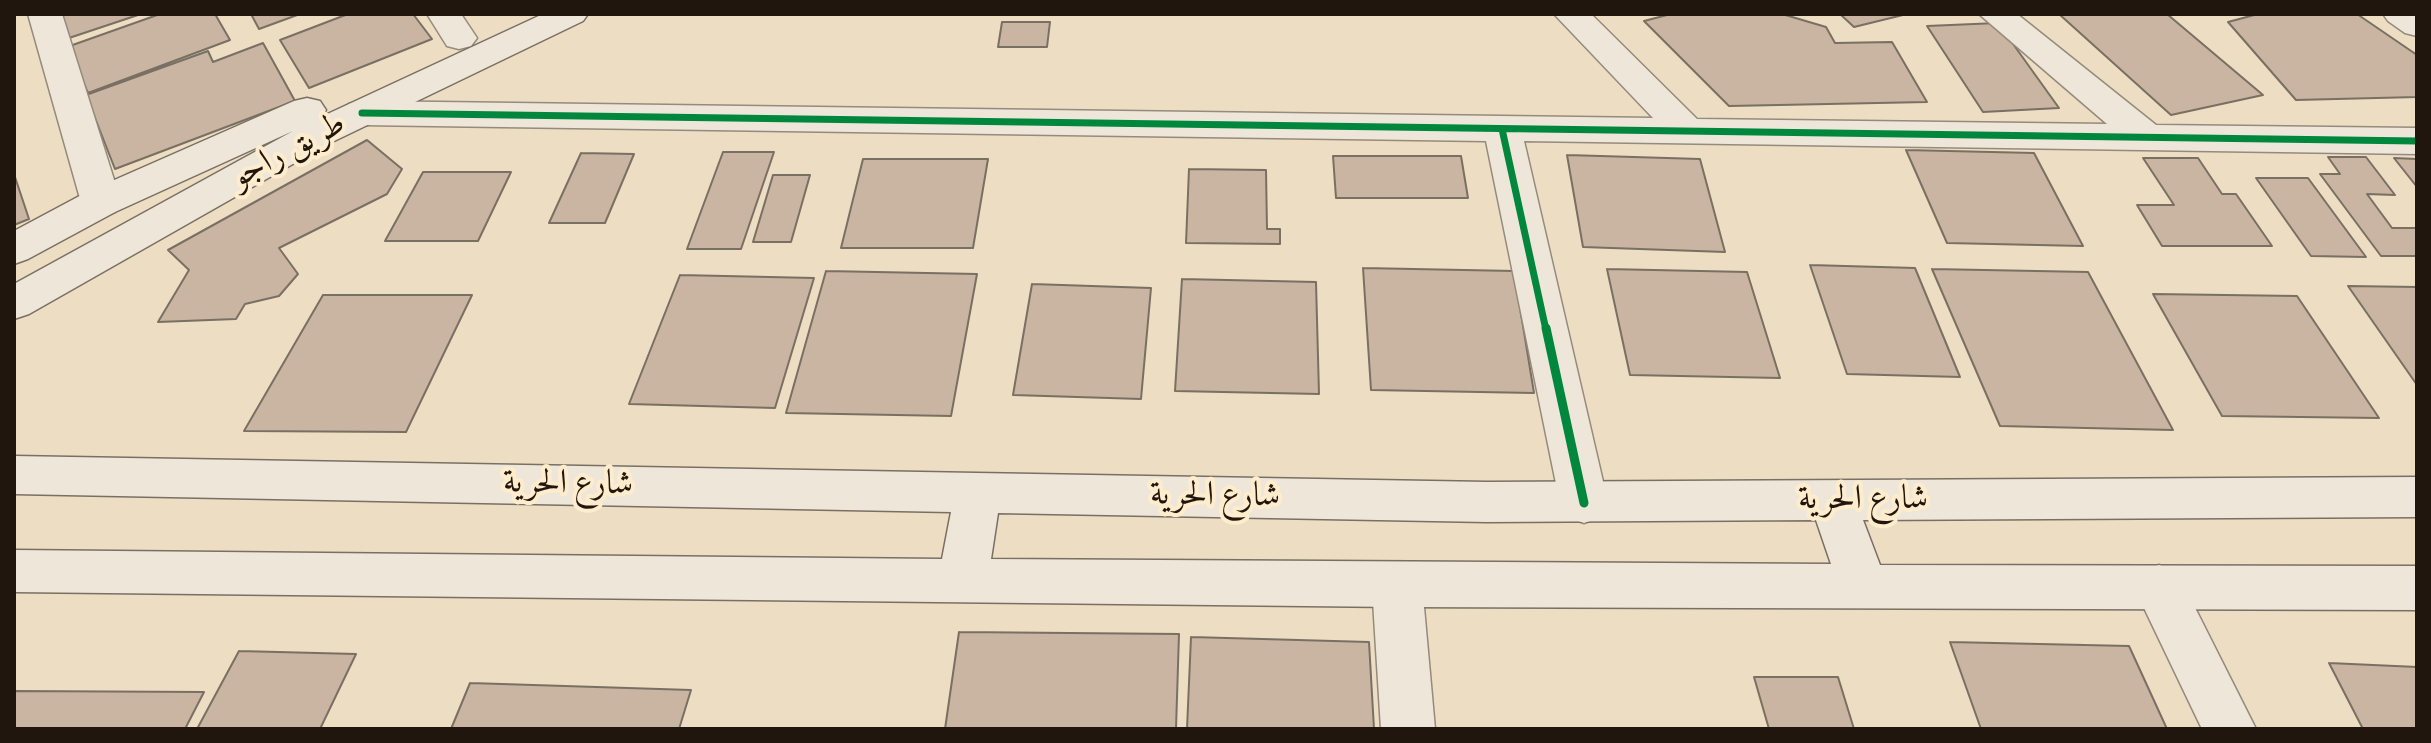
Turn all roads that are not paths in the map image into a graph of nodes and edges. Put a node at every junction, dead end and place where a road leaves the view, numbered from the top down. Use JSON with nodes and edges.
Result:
{"nodes":[{"id":1,"x":45,"y":14,"type":"edge"},
{"id":2,"x":512,"y":14,"type":"edge"},
{"id":3,"x":571,"y":14,"type":"edge"},
{"id":4,"x":1571,"y":14,"type":"edge"},
{"id":5,"x":1996,"y":14,"type":"edge"},
{"id":6,"x":2400,"y":14,"type":"edge"},
{"id":7,"x":2417,"y":25,"type":"edge"},
{"id":8,"x":451,"y":26,"type":"edge"},
{"id":9,"x":362,"y":113,"type":"junction"},
{"id":10,"x":1502,"y":129,"type":"junction"},
{"id":11,"x":1687,"y":131,"type":"junction"},
{"id":12,"x":2148,"y":138,"type":"junction"},
{"id":13,"x":2417,"y":141,"type":"edge"},
{"id":14,"x":101,"y":202,"type":"junction"},
{"id":15,"x":14,"y":249,"type":"edge"},
{"id":16,"x":14,"y":303,"type":"edge"},
{"id":17,"x":14,"y":475,"type":"edge"},
{"id":18,"x":978,"y":493,"type":"junction"},
{"id":19,"x":2417,"y":497,"type":"edge"},
{"id":20,"x":1833,"y":502,"type":"junction"},
{"id":21,"x":1584,"y":503,"type":"junction"},
{"id":22,"x":14,"y":571,"type":"edge"},
{"id":23,"x":963,"y":580,"type":"junction"},
{"id":24,"x":1397,"y":585,"type":"junction"},
{"id":25,"x":1863,"y":585,"type":"junction"},
{"id":26,"x":2159,"y":587,"type":"junction"},
{"id":27,"x":2417,"y":588,"type":"edge"},
{"id":28,"x":1408,"y":729,"type":"edge"},
{"id":29,"x":2229,"y":729,"type":"edge"}],
"edges":[{"from":1,"to":14,"type":"main road"},
{"from":2,"to":8,"type":"main road","name":"طريق راجو"},
{"from":3,"to":9,"type":"main road","name":"طريق راجو"},
{"from":4,"to":11,"type":"main road"},
{"from":5,"to":12,"type":"main road"},
{"from":6,"to":7,"type":"main road"},
{"from":8,"to":14,"type":"main road","name":"طريق راجو"},
{"from":9,"to":10,"type":"main road"},
{"from":9,"to":16,"type":"main road","name":"طريق راجو"},
{"from":10,"to":11,"type":"main road"},
{"from":10,"to":21,"type":"main road"},
{"from":11,"to":12,"type":"main road"},
{"from":12,"to":13,"type":"main road"},
{"from":14,"to":15,"type":"main road","name":"طريق راجو"},
{"from":17,"to":18,"type":"main road","name":"شارع الحرية"},
{"from":18,"to":21,"type":"main road","name":"شارع الحرية"},
{"from":18,"to":23,"type":"main road"},
{"from":19,"to":20,"type":"main road","name":"شارع الحرية"},
{"from":20,"to":21,"type":"main road","name":"شارع الحرية"},
{"from":20,"to":25,"type":"main road"},
{"from":22,"to":23,"type":"main road"},
{"from":23,"to":24,"type":"main road"},
{"from":24,"to":25,"type":"main road"},
{"from":24,"to":28,"type":"main road"},
{"from":25,"to":26,"type":"main road"},
{"from":26,"to":27,"type":"main road"},
{"from":26,"to":29,"type":"main road"}]}
